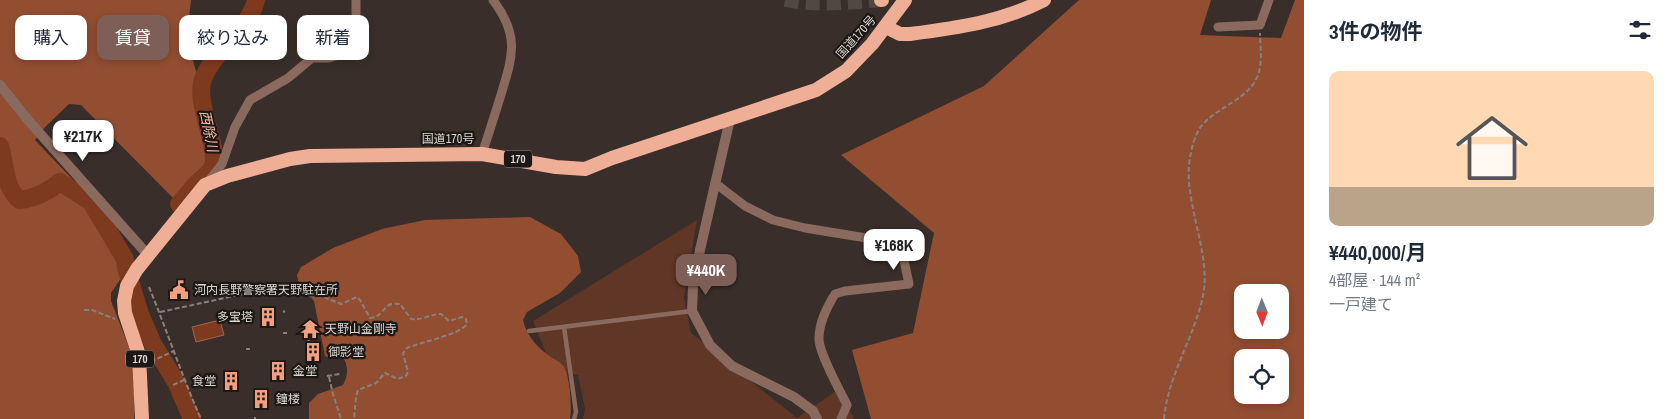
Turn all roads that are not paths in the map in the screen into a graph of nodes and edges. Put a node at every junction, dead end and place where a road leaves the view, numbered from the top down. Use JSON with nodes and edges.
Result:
{"nodes":[{"id":1,"x":356,"y":0,"type":"edge"},
{"id":2,"x":493,"y":0,"type":"edge"},
{"id":3,"x":905,"y":0,"type":"edge"},
{"id":4,"x":1028,"y":0,"type":"edge"},
{"id":5,"x":1044,"y":0,"type":"edge"},
{"id":6,"x":1269,"y":0,"type":"edge"},
{"id":7,"x":1218,"y":27,"type":"dead end"},
{"id":8,"x":886,"y":28,"type":"junction"},
{"id":9,"x":0,"y":85,"type":"edge"},
{"id":10,"x":730,"y":119,"type":"junction"},
{"id":11,"x":482,"y":154,"type":"junction"},
{"id":12,"x":715,"y":184,"type":"junction"},
{"id":13,"x":205,"y":185,"type":"junction"},
{"id":14,"x":148,"y":255,"type":"junction"},
{"id":15,"x":692,"y":311,"type":"junction"},
{"id":16,"x":564,"y":327,"type":"junction"},
{"id":17,"x":529,"y":331,"type":"dead end"},
{"id":18,"x":142,"y":419,"type":"edge"},
{"id":19,"x":574,"y":419,"type":"edge"},
{"id":20,"x":817,"y":419,"type":"edge"},
{"id":21,"x":841,"y":419,"type":"edge"}],
"edges":[{"from":1,"to":13,"type":"street"},
{"from":2,"to":11,"type":"street"},
{"from":3,"to":8,"type":"highway","name":"国道170号","number":"170"},
{"from":4,"to":8,"type":"highway"},
{"from":5,"to":8,"type":"highway"},
{"from":6,"to":7,"type":"street"},
{"from":8,"to":10,"type":"highway","name":"国道170号","number":"170"},
{"from":9,"to":14,"type":"street"},
{"from":10,"to":11,"type":"highway","name":"国道170号","number":"170"},
{"from":10,"to":12,"type":"street"},
{"from":11,"to":13,"type":"highway","name":"国道170号","number":"170"},
{"from":12,"to":15,"type":"street"},
{"from":12,"to":21,"type":"street"},
{"from":13,"to":14,"type":"highway","name":"国道170号","number":"170"},
{"from":14,"to":18,"type":"highway","name":"国道170号","number":"170"},
{"from":15,"to":16,"type":"lane"},
{"from":15,"to":20,"type":"street"},
{"from":16,"to":17,"type":"lane"},
{"from":16,"to":19,"type":"lane"}]}
